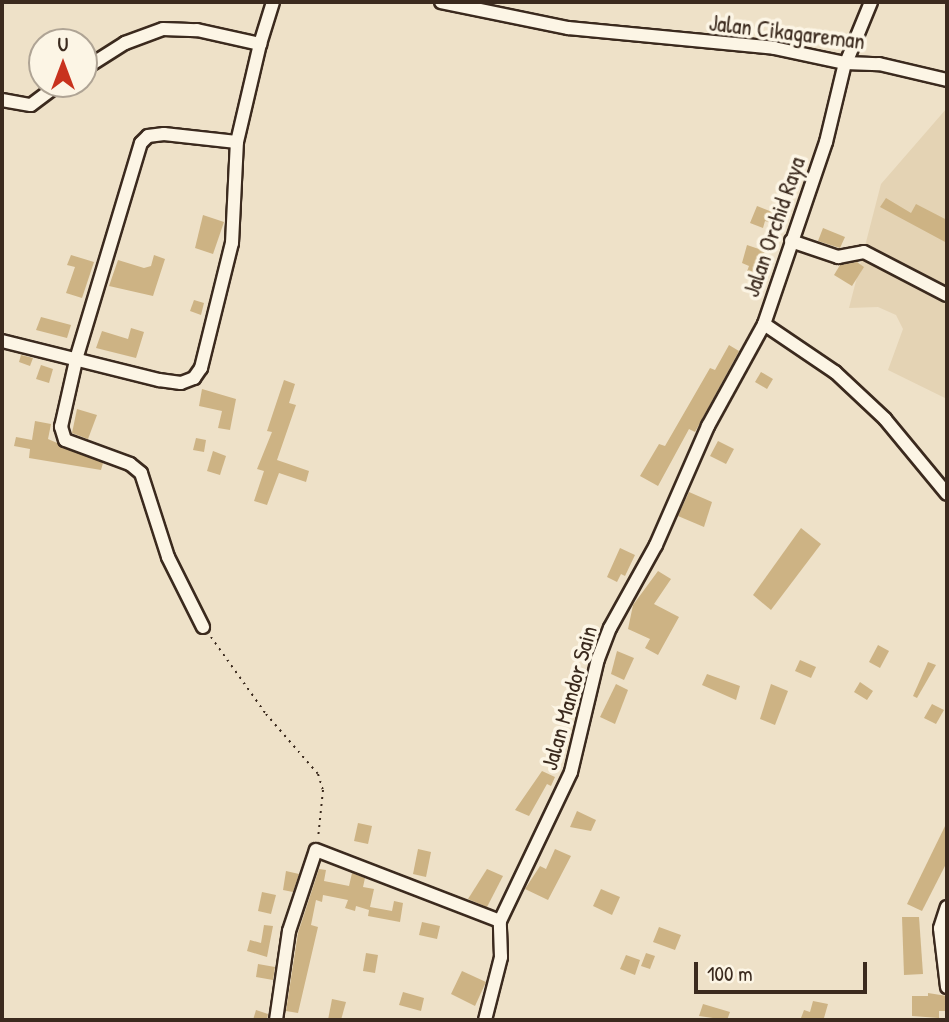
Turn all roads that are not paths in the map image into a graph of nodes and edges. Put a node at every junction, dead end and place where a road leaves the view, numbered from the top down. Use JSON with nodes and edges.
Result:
{"nodes":[{"id":1,"x":273,"y":2,"type":"edge"},
{"id":2,"x":441,"y":2,"type":"edge"},
{"id":3,"x":871,"y":2,"type":"edge"},
{"id":4,"x":260,"y":44,"type":"junction"},
{"id":5,"x":98,"y":60,"type":"edge"},
{"id":6,"x":845,"y":63,"type":"junction"},
{"id":7,"x":947,"y":80,"type":"edge"},
{"id":8,"x":41,"y":98,"type":"edge"},
{"id":9,"x":2,"y":100,"type":"edge"},
{"id":10,"x":237,"y":142,"type":"junction"},
{"id":11,"x":791,"y":241,"type":"junction"},
{"id":12,"x":947,"y":295,"type":"edge"},
{"id":13,"x":764,"y":324,"type":"junction"},
{"id":14,"x":2,"y":341,"type":"edge"},
{"id":15,"x":77,"y":356,"type":"junction"},
{"id":16,"x":947,"y":494,"type":"edge"},
{"id":17,"x":203,"y":627,"type":"road end"},
{"id":18,"x":947,"y":907,"type":"edge"},
{"id":19,"x":500,"y":921,"type":"junction"},
{"id":20,"x":943,"y":988,"type":"edge"},
{"id":21,"x":276,"y":1020,"type":"edge"},
{"id":22,"x":485,"y":1020,"type":"edge"}],
"edges":[{"from":1,"to":4,"type":"street"},
{"from":2,"to":6,"type":"street","name":"Jalan Cikagareman"},
{"from":3,"to":6,"type":"street","name":"Jalan Orchid Raya"},
{"from":4,"to":5,"type":"street"},
{"from":4,"to":10,"type":"street"},
{"from":6,"to":7,"type":"street","name":"Jalan Cikagareman"},
{"from":6,"to":11,"type":"street","name":"Jalan Orchid Raya"},
{"from":8,"to":9,"type":"street"},
{"from":10,"to":15,"type":"street"},
{"from":10,"to":15,"type":"street"},
{"from":11,"to":12,"type":"street"},
{"from":11,"to":13,"type":"street","name":"Jalan Orchid Raya"},
{"from":13,"to":16,"type":"street","name":"Jalan Orchid Raya"},
{"from":13,"to":19,"type":"street","name":"Jalan Mandor Sain"},
{"from":14,"to":15,"type":"street"},
{"from":15,"to":17,"type":"street"},
{"from":18,"to":20,"type":"street"},
{"from":19,"to":21,"type":"street"},
{"from":19,"to":22,"type":"street","name":"Jalan Mandor Sain"}]}
